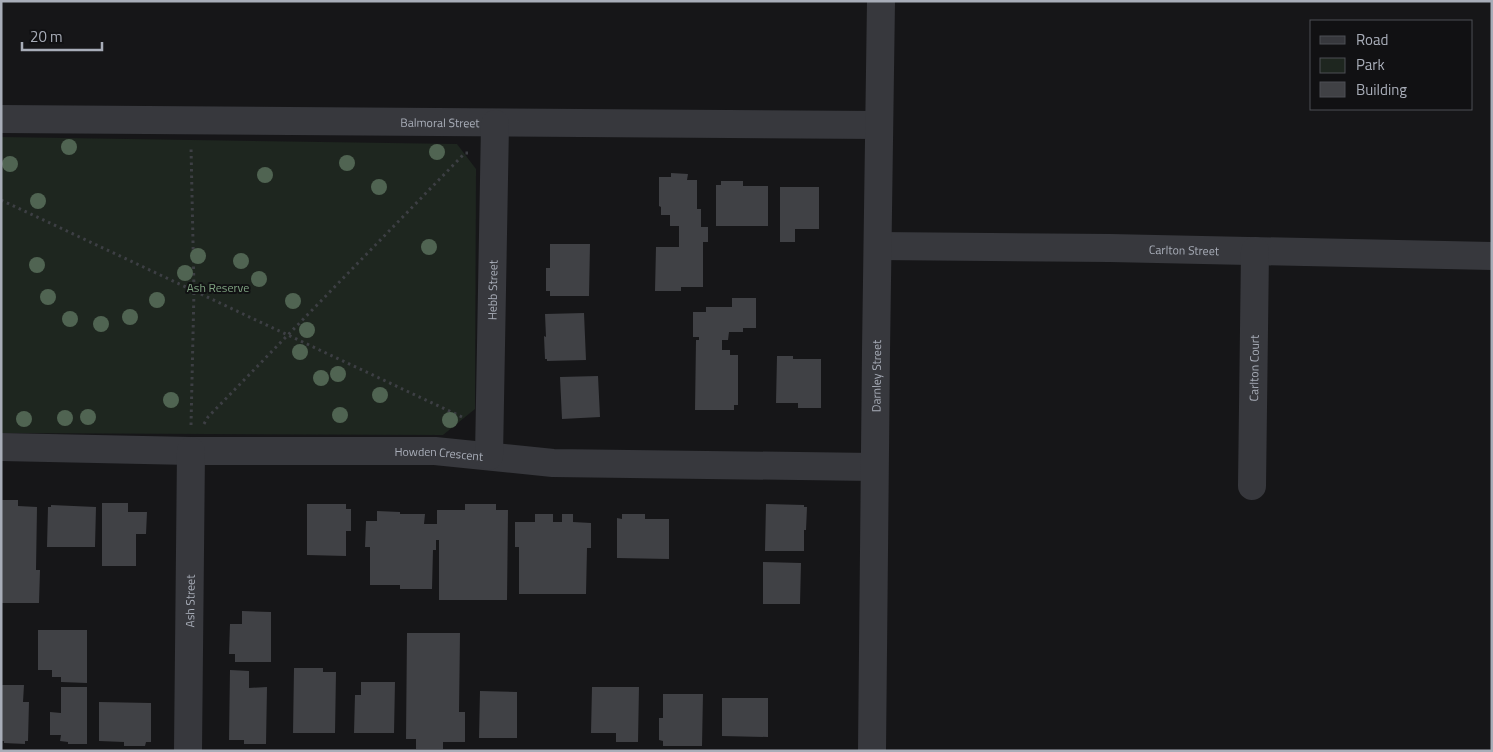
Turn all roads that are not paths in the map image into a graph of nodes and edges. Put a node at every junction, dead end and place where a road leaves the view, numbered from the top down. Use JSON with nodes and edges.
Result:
{"nodes":[{"id":1,"x":881,"y":1,"type":"edge"},
{"id":2,"x":1,"y":120,"type":"edge"},
{"id":3,"x":495,"y":124,"type":"junction"},
{"id":4,"x":879,"y":125,"type":"junction"},
{"id":5,"x":878,"y":246,"type":"junction"},
{"id":6,"x":1256,"y":251,"type":"junction"},
{"id":7,"x":1492,"y":256,"type":"edge"},
{"id":8,"x":1,"y":448,"type":"edge"},
{"id":9,"x":190,"y":451,"type":"junction"},
{"id":10,"x":489,"y":456,"type":"junction"},
{"id":11,"x":874,"y":467,"type":"junction"},
{"id":12,"x":1252,"y":486,"type":"dead end"},
{"id":13,"x":188,"y":751,"type":"edge"},
{"id":14,"x":872,"y":751,"type":"edge"}],
"edges":[{"from":1,"to":4,"type":"street","name":"Darnley Street"},
{"from":2,"to":3,"type":"street","name":"Balmoral Street"},
{"from":3,"to":4,"type":"street","name":"Balmoral Street"},
{"from":3,"to":10,"type":"street","name":"Hebb Street"},
{"from":4,"to":5,"type":"street","name":"Darnley Street"},
{"from":5,"to":6,"type":"street","name":"Carlton Street"},
{"from":5,"to":11,"type":"street","name":"Darnley Street"},
{"from":6,"to":7,"type":"street","name":"Carlton Street"},
{"from":6,"to":12,"type":"street","name":"Carlton Court"},
{"from":8,"to":9,"type":"street","name":"Howden Crescent"},
{"from":9,"to":10,"type":"street","name":"Howden Crescent"},
{"from":9,"to":13,"type":"street","name":"Ash Street"},
{"from":10,"to":11,"type":"street","name":"Howden Crescent"},
{"from":11,"to":14,"type":"street","name":"Darnley Street"}]}
